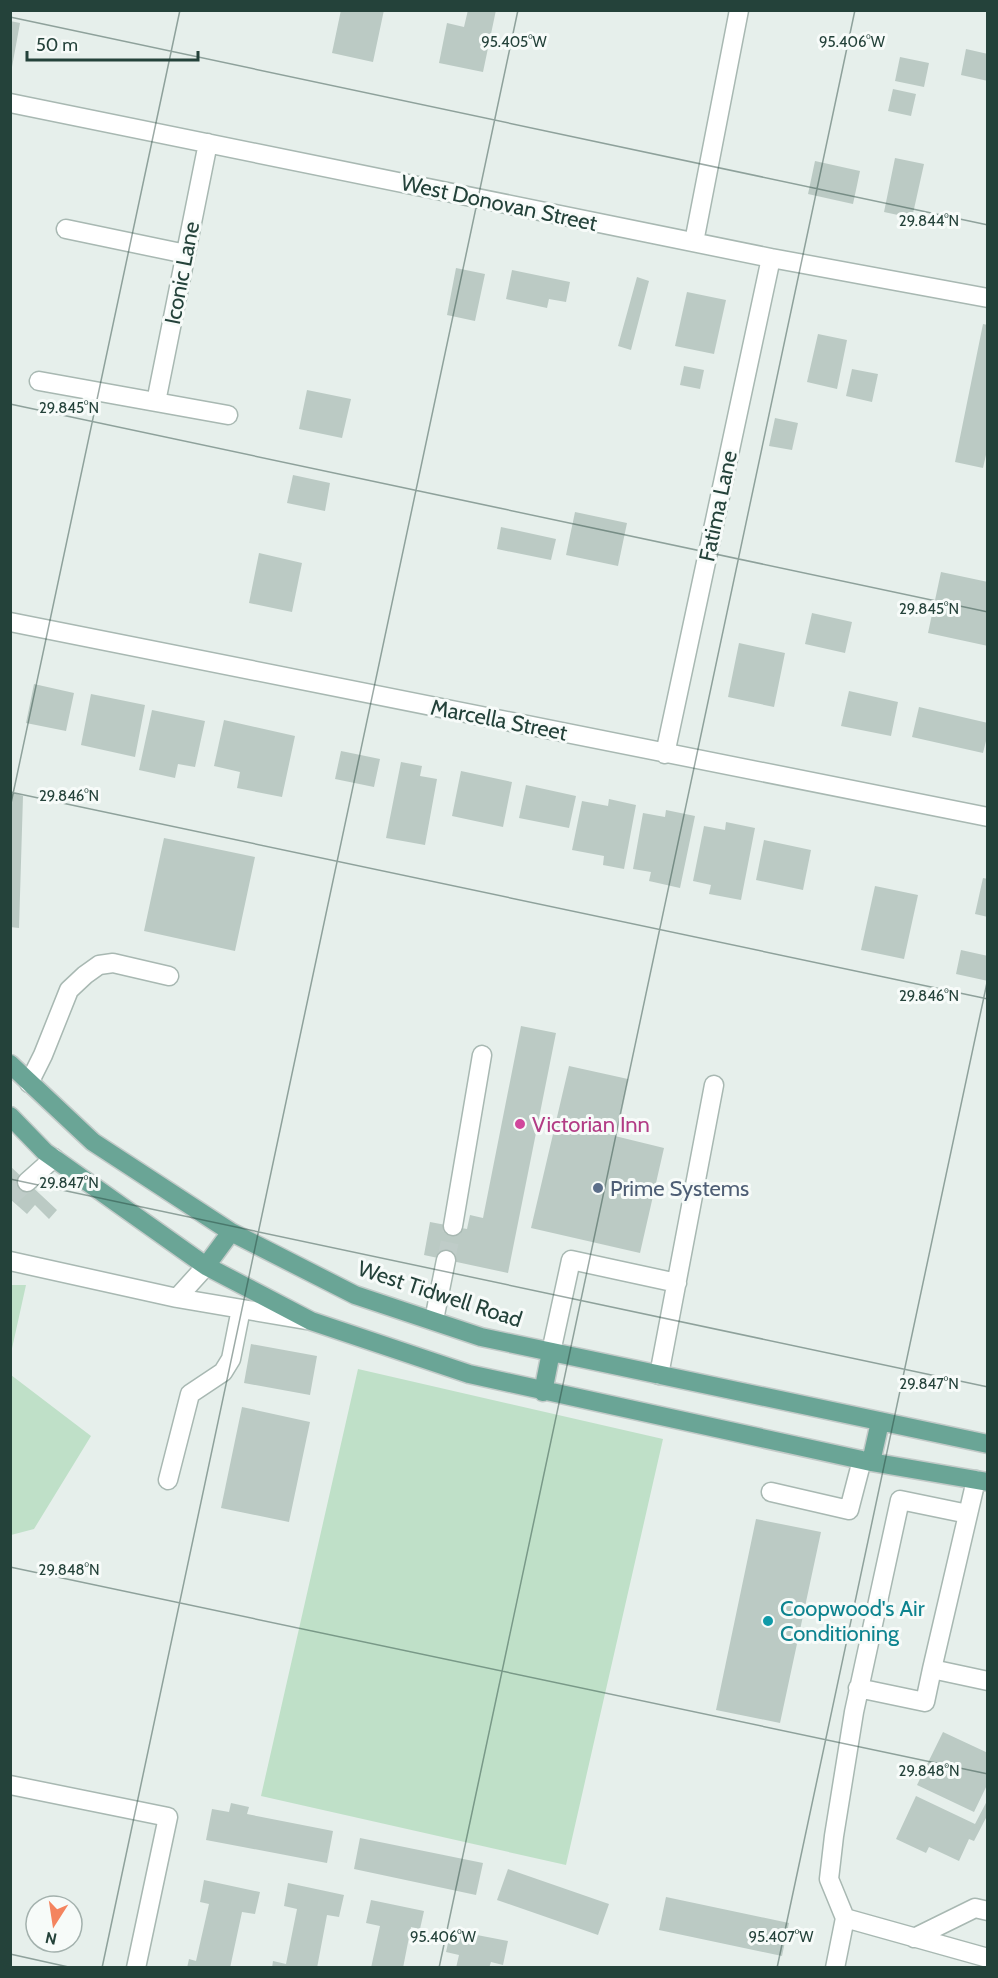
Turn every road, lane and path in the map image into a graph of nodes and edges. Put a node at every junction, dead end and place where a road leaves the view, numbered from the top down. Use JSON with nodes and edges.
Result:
{"nodes":[{"id":1,"x":739,"y":10,"type":"edge"},
{"id":2,"x":10,"y":103,"type":"edge"},
{"id":3,"x":208,"y":143,"type":"junction"},
{"id":4,"x":66,"y":229,"type":"dead end"},
{"id":5,"x":694,"y":243,"type":"junction"},
{"id":6,"x":186,"y":254,"type":"junction"},
{"id":7,"x":771,"y":258,"type":"junction"},
{"id":8,"x":987,"y":298,"type":"edge"},
{"id":9,"x":39,"y":381,"type":"dead end"},
{"id":10,"x":156,"y":402,"type":"junction"},
{"id":11,"x":228,"y":415,"type":"dead end"},
{"id":12,"x":10,"y":622,"type":"edge"},
{"id":13,"x":665,"y":754,"type":"junction"},
{"id":14,"x":987,"y":817,"type":"edge"},
{"id":15,"x":169,"y":976,"type":"dead end"},
{"id":16,"x":482,"y":1055,"type":"dead end"},
{"id":17,"x":10,"y":1064,"type":"edge"},
{"id":18,"x":29,"y":1083,"type":"junction"},
{"id":19,"x":714,"y":1085,"type":"dead end"},
{"id":20,"x":10,"y":1116,"type":"edge"},
{"id":21,"x":54,"y":1158,"type":"junction"},
{"id":22,"x":27,"y":1182,"type":"tunnel mouth"},
{"id":23,"x":453,"y":1226,"type":"tunnel mouth"},
{"id":24,"x":231,"y":1232,"type":"junction"},
{"id":25,"x":10,"y":1260,"type":"edge"},
{"id":26,"x":446,"y":1260,"type":"tunnel mouth"},
{"id":27,"x":206,"y":1266,"type":"junction"},
{"id":28,"x":677,"y":1283,"type":"junction"},
{"id":29,"x":177,"y":1298,"type":"junction"},
{"id":30,"x":241,"y":1309,"type":"junction"},
{"id":31,"x":434,"y":1320,"type":"junction"},
{"id":32,"x":312,"y":1321,"type":"junction"},
{"id":33,"x":552,"y":1352,"type":"junction"},
{"id":34,"x":659,"y":1375,"type":"junction"},
{"id":35,"x":543,"y":1392,"type":"junction"},
{"id":36,"x":880,"y":1422,"type":"junction"},
{"id":37,"x":987,"y":1444,"type":"edge"},
{"id":38,"x":866,"y":1461,"type":"junction"},
{"id":39,"x":168,"y":1480,"type":"dead end"},
{"id":40,"x":982,"y":1481,"type":"edge"},
{"id":41,"x":771,"y":1492,"type":"dead end"},
{"id":42,"x":968,"y":1514,"type":"junction"},
{"id":43,"x":932,"y":1669,"type":"junction"},
{"id":44,"x":987,"y":1681,"type":"edge"},
{"id":45,"x":858,"y":1688,"type":"junction"},
{"id":46,"x":10,"y":1785,"type":"edge"},
{"id":47,"x":987,"y":1911,"type":"edge"},
{"id":48,"x":845,"y":1918,"type":"junction"},
{"id":49,"x":914,"y":1938,"type":"junction"},
{"id":50,"x":987,"y":1958,"type":"edge"},
{"id":51,"x":136,"y":1968,"type":"edge"},
{"id":52,"x":835,"y":1968,"type":"edge"}],
"edges":[{"from":1,"to":5,"type":"street"},
{"from":2,"to":3,"type":"street","name":"West Donovan Street"},
{"from":3,"to":5,"type":"street","name":"West Donovan Street"},
{"from":3,"to":6,"type":"street","name":"Iconic Lane"},
{"from":4,"to":6,"type":"street"},
{"from":5,"to":7,"type":"street","name":"West Donovan Street"},
{"from":6,"to":10,"type":"street","name":"Iconic Lane"},
{"from":7,"to":8,"type":"street","name":"West Donovan Street"},
{"from":7,"to":13,"type":"street","name":"Fatima Lane"},
{"from":9,"to":10,"type":"street"},
{"from":10,"to":11,"type":"street"},
{"from":12,"to":13,"type":"street","name":"Marcella Street"},
{"from":13,"to":14,"type":"street","name":"Marcella Street"},
{"from":15,"to":18,"type":"street"},
{"from":16,"to":23,"type":"street"},
{"from":17,"to":18,"type":"main road","name":"West Tidwell Road"},
{"from":18,"to":24,"type":"main road","name":"West Tidwell Road"},
{"from":19,"to":28,"type":"street"},
{"from":20,"to":21,"type":"main road"},
{"from":21,"to":22,"type":"street"},
{"from":21,"to":27,"type":"main road"},
{"from":24,"to":27,"type":"main road"},
{"from":24,"to":31,"type":"main road","name":"West Tidwell Road"},
{"from":25,"to":29,"type":"street"},
{"from":26,"to":31,"type":"street"},
{"from":27,"to":29,"type":"street"},
{"from":27,"to":32,"type":"main road"},
{"from":28,"to":33,"type":"street"},
{"from":28,"to":34,"type":"street"},
{"from":29,"to":30,"type":"street"},
{"from":30,"to":32,"type":"street"},
{"from":30,"to":39,"type":"street"},
{"from":31,"to":33,"type":"main road","name":"West Tidwell Road"},
{"from":32,"to":35,"type":"main road"},
{"from":33,"to":34,"type":"main road","name":"West Tidwell Road"},
{"from":33,"to":35,"type":"main road"},
{"from":34,"to":36,"type":"main road","name":"West Tidwell Road"},
{"from":35,"to":38,"type":"main road"},
{"from":36,"to":37,"type":"main road","name":"West Tidwell Road"},
{"from":36,"to":38,"type":"main road"},
{"from":38,"to":40,"type":"main road"},
{"from":38,"to":41,"type":"street"},
{"from":40,"to":42,"type":"street"},
{"from":42,"to":43,"type":"street"},
{"from":42,"to":45,"type":"street"},
{"from":43,"to":44,"type":"street"},
{"from":43,"to":45,"type":"street"},
{"from":45,"to":48,"type":"street"},
{"from":46,"to":51,"type":"street"},
{"from":47,"to":49,"type":"street"},
{"from":48,"to":49,"type":"street"},
{"from":48,"to":52,"type":"street"},
{"from":49,"to":50,"type":"street"}]}
